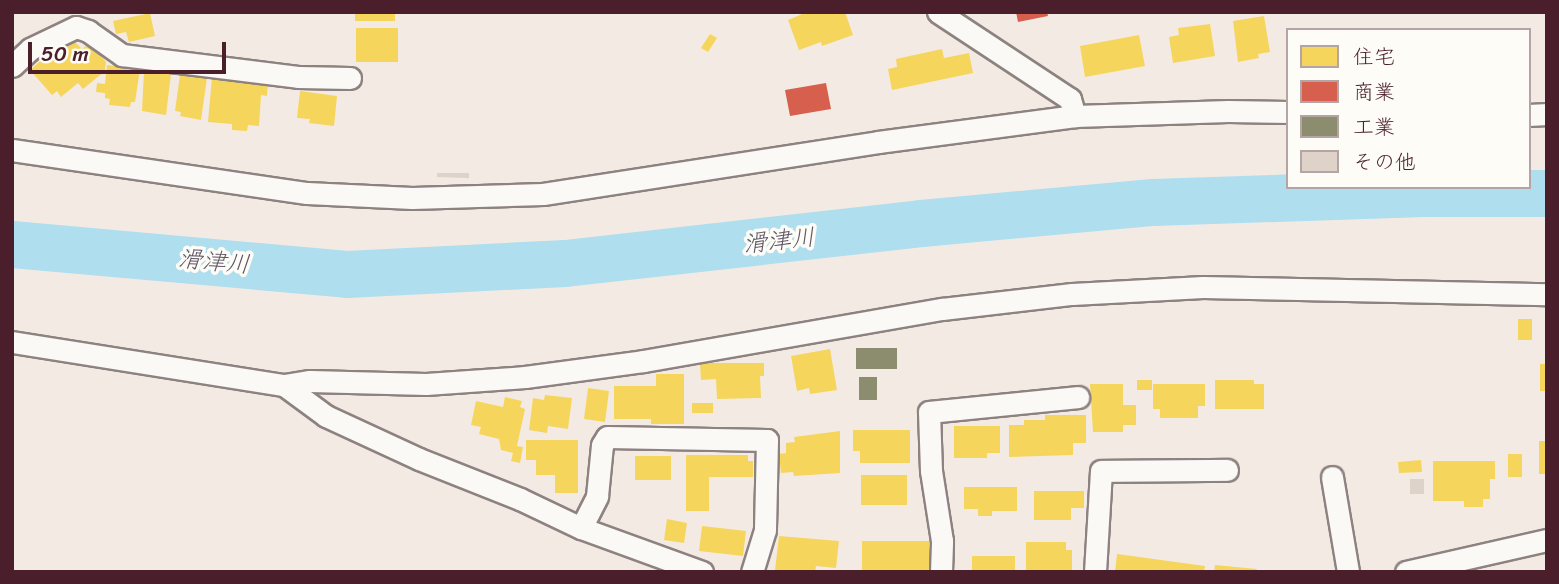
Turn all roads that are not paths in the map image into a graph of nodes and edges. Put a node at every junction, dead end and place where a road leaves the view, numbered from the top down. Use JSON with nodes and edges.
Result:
{"nodes":[{"id":1,"x":938,"y":12,"type":"edge"},
{"id":2,"x":12,"y":66,"type":"edge"},
{"id":3,"x":350,"y":78,"type":"dead end"},
{"id":4,"x":1286,"y":112,"type":"edge"},
{"id":5,"x":1075,"y":117,"type":"junction"},
{"id":6,"x":12,"y":150,"type":"edge"},
{"id":7,"x":1547,"y":294,"type":"edge"},
{"id":8,"x":12,"y":342,"type":"edge"},
{"id":9,"x":284,"y":385,"type":"junction"},
{"id":10,"x":1078,"y":397,"type":"dead end"},
{"id":11,"x":1227,"y":470,"type":"dead end"},
{"id":12,"x":1332,"y":477,"type":"dead end"},
{"id":13,"x":581,"y":528,"type":"junction"},
{"id":14,"x":1547,"y":540,"type":"edge"},
{"id":15,"x":702,"y":572,"type":"edge"},
{"id":16,"x":752,"y":572,"type":"edge"},
{"id":17,"x":942,"y":572,"type":"edge"},
{"id":18,"x":1095,"y":572,"type":"edge"},
{"id":19,"x":1348,"y":572,"type":"edge"},
{"id":20,"x":1406,"y":572,"type":"edge"}],
"edges":[{"from":1,"to":5,"type":"street"},
{"from":2,"to":3,"type":"street"},
{"from":4,"to":5,"type":"street"},
{"from":5,"to":6,"type":"street"},
{"from":7,"to":9,"type":"street"},
{"from":8,"to":9,"type":"street"},
{"from":9,"to":13,"type":"street"},
{"from":10,"to":17,"type":"street"},
{"from":11,"to":18,"type":"street"},
{"from":12,"to":19,"type":"street"},
{"from":13,"to":15,"type":"street"},
{"from":13,"to":16,"type":"street"},
{"from":14,"to":20,"type":"street"}]}
